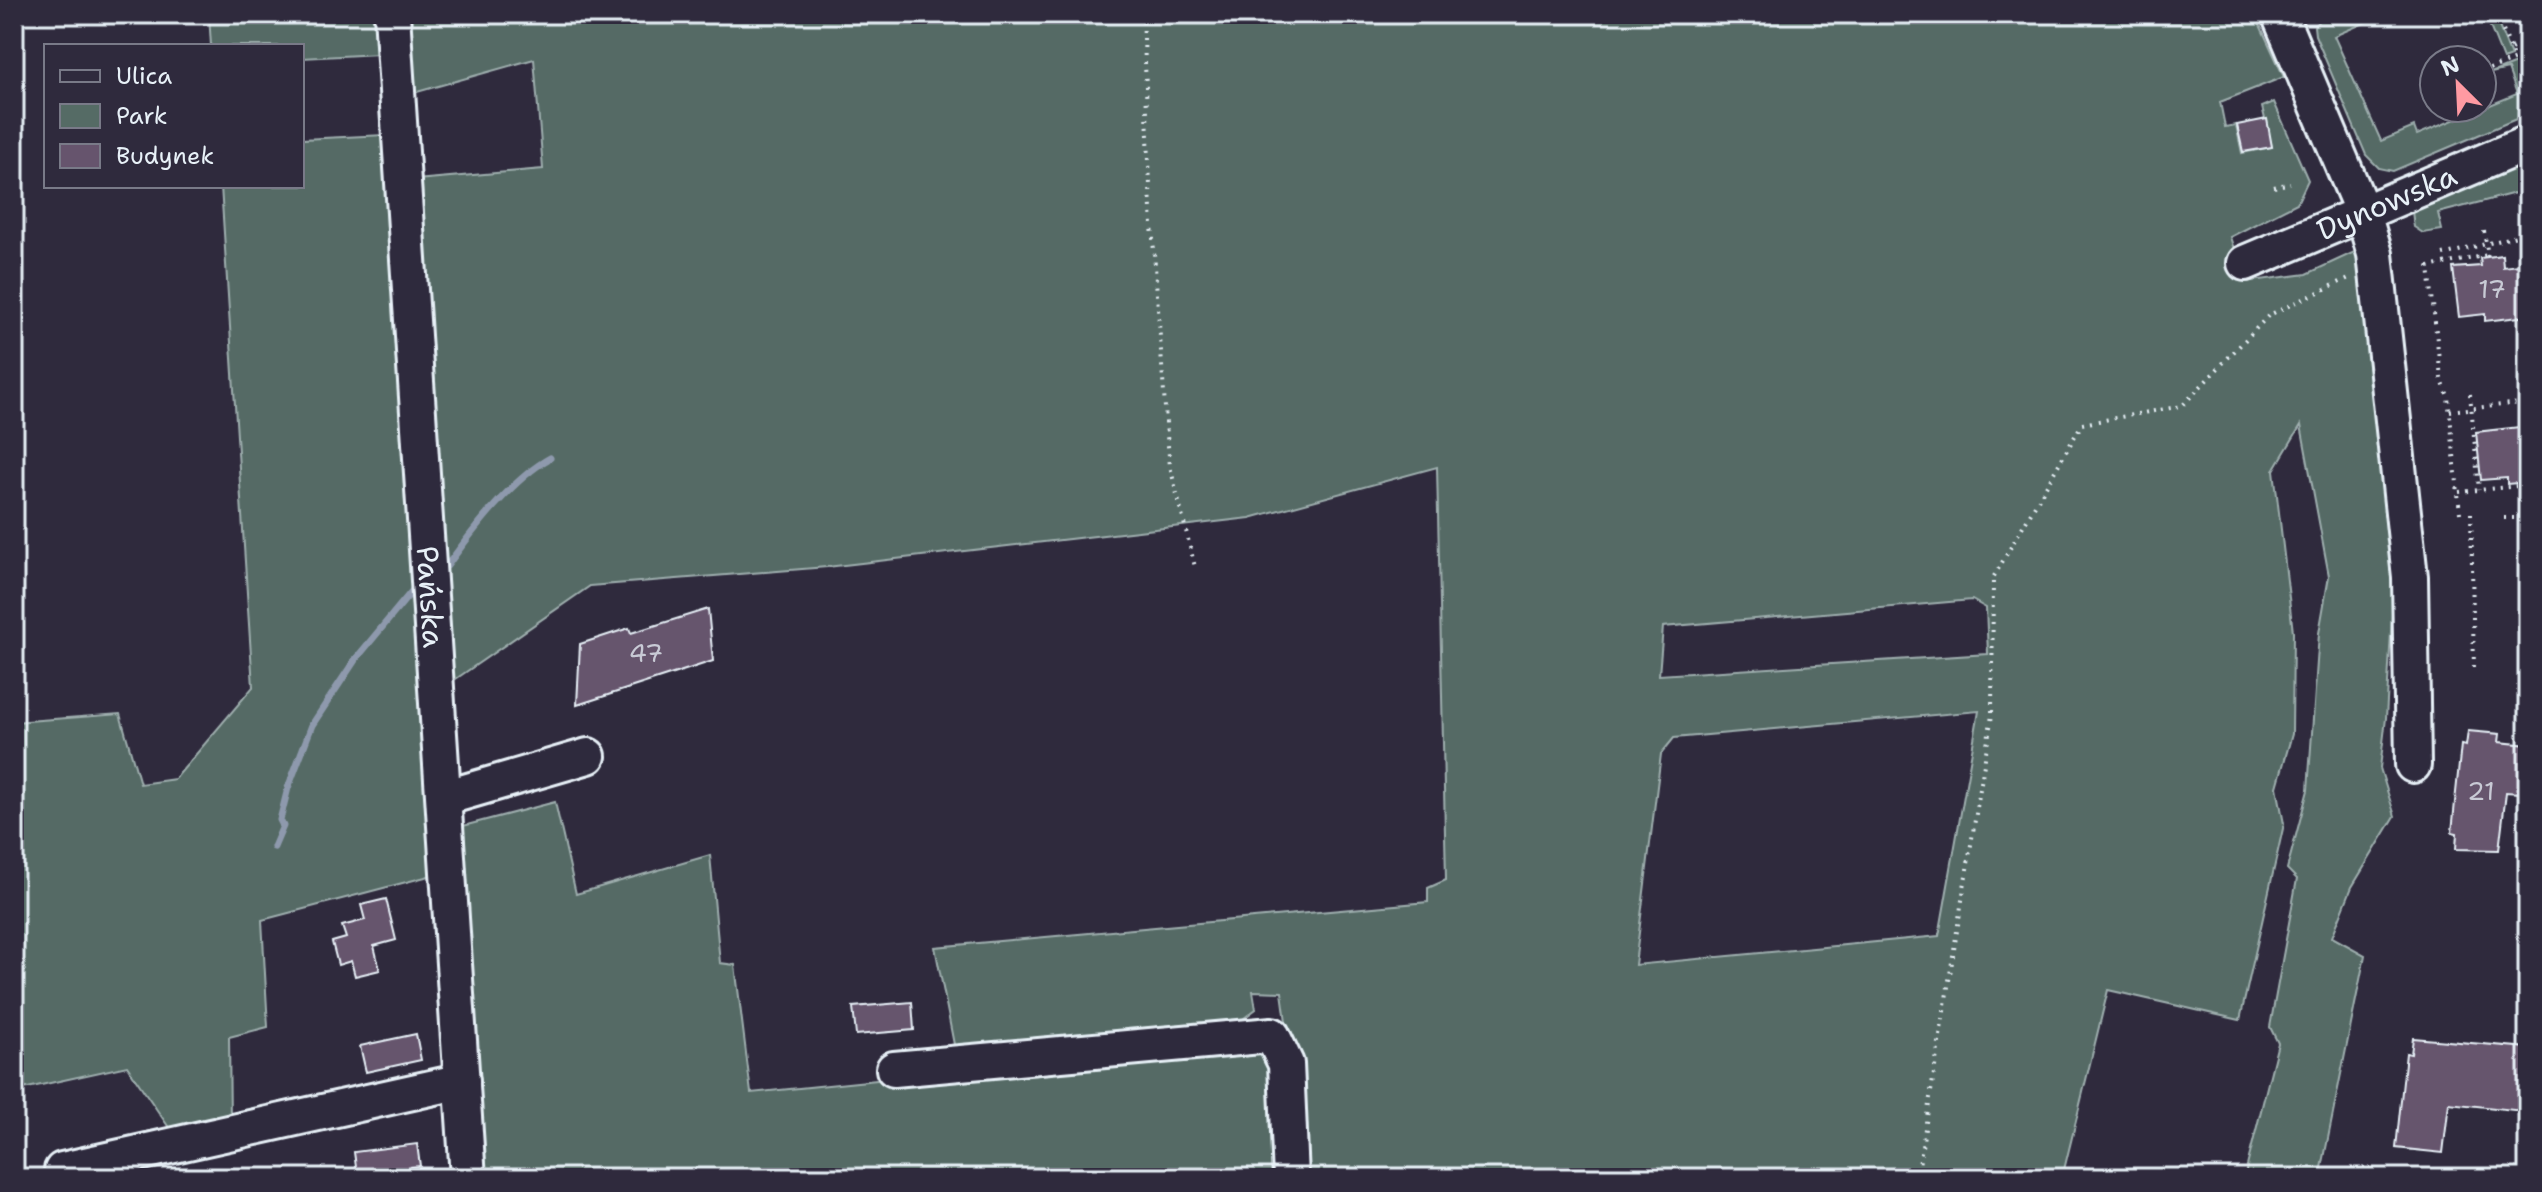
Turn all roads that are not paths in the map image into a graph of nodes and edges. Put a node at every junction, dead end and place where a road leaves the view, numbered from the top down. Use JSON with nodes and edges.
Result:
{"nodes":[{"id":1,"x":392,"y":14,"type":"edge"},
{"id":2,"x":2279,"y":14,"type":"edge"},
{"id":3,"x":2528,"y":143,"type":"edge"},
{"id":4,"x":2363,"y":213,"type":"junction"},
{"id":5,"x":2245,"y":263,"type":"dead end"},
{"id":6,"x":588,"y":756,"type":"dead end"},
{"id":7,"x":2413,"y":765,"type":"dead end"},
{"id":8,"x":444,"y":798,"type":"junction"},
{"id":9,"x":894,"y":1069,"type":"dead end"},
{"id":10,"x":462,"y":1081,"type":"junction"},
{"id":11,"x":62,"y":1170,"type":"dead end"},
{"id":12,"x":468,"y":1178,"type":"edge"},
{"id":13,"x":1291,"y":1178,"type":"edge"}],
"edges":[{"from":1,"to":8,"type":"street","name":"Pańska"},
{"from":2,"to":4,"type":"street"},
{"from":3,"to":4,"type":"street","name":"Dynowska"},
{"from":4,"to":5,"type":"street","name":"Dynowska"},
{"from":4,"to":7,"type":"street"},
{"from":6,"to":8,"type":"street"},
{"from":8,"to":10,"type":"street","name":"Pańska"},
{"from":9,"to":13,"type":"street"},
{"from":10,"to":11,"type":"street"},
{"from":10,"to":12,"type":"street","name":"Pańska"}]}
